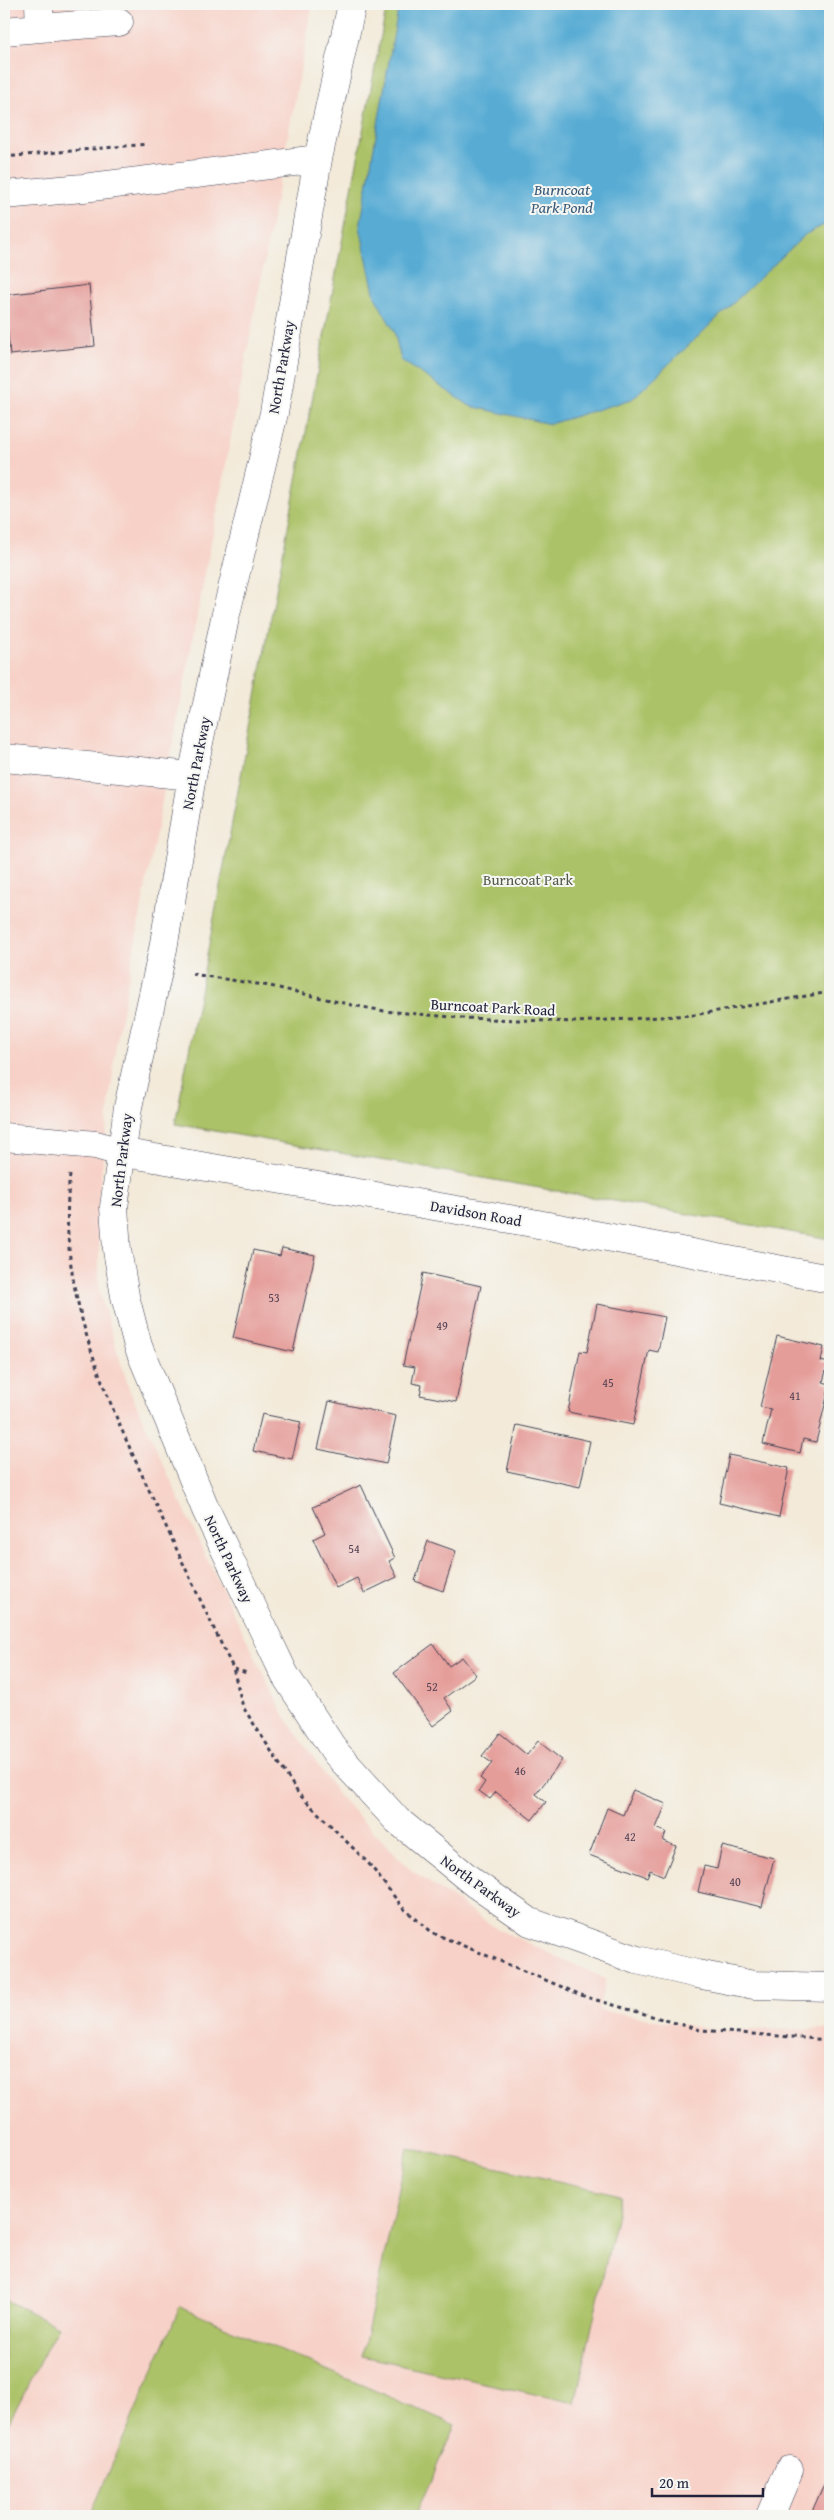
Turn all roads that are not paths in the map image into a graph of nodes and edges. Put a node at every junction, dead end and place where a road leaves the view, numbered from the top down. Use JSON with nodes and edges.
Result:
{"nodes":[{"id":1,"x":352,"y":4,"type":"edge"},
{"id":2,"x":39,"y":16,"type":"edge"},
{"id":3,"x":119,"y":22,"type":"dead end"},
{"id":4,"x":4,"y":31,"type":"edge"},
{"id":5,"x":318,"y":159,"type":"junction"},
{"id":6,"x":4,"y":195,"type":"edge"},
{"id":7,"x":4,"y":758,"type":"edge"},
{"id":8,"x":192,"y":776,"type":"junction"},
{"id":9,"x":4,"y":1137,"type":"edge"},
{"id":10,"x":120,"y":1152,"type":"junction"},
{"id":11,"x":830,"y":1279,"type":"edge"},
{"id":12,"x":830,"y":1987,"type":"edge"},
{"id":13,"x":790,"y":2470,"type":"dead end"},
{"id":14,"x":770,"y":2516,"type":"edge"}],
"edges":[{"from":1,"to":5,"type":"street","name":"North Parkway"},
{"from":2,"to":3,"type":"street"},
{"from":2,"to":4,"type":"street"},
{"from":5,"to":6,"type":"street"},
{"from":5,"to":8,"type":"street","name":"North Parkway"},
{"from":7,"to":8,"type":"street"},
{"from":8,"to":10,"type":"street","name":"North Parkway"},
{"from":9,"to":10,"type":"street","name":"Davidson Road"},
{"from":10,"to":11,"type":"street","name":"Davidson Road"},
{"from":10,"to":12,"type":"street","name":"North Parkway"},
{"from":13,"to":14,"type":"street"}]}
